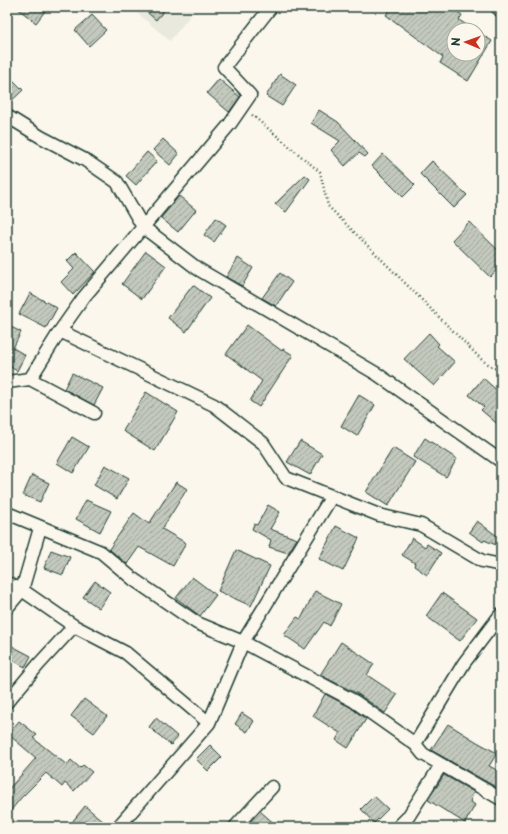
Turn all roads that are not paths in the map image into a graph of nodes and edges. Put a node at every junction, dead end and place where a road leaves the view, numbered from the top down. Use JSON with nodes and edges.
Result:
{"nodes":[{"id":1,"x":272,"y":7,"type":"edge"},
{"id":2,"x":497,"y":7,"type":"edge"},
{"id":3,"x":501,"y":11,"type":"edge"},
{"id":4,"x":7,"y":116,"type":"edge"},
{"id":5,"x":144,"y":227,"type":"junction"},
{"id":6,"x":60,"y":331,"type":"junction"},
{"id":7,"x":30,"y":379,"type":"junction"},
{"id":8,"x":7,"y":382,"type":"edge"},
{"id":9,"x":94,"y":413,"type":"dead end"},
{"id":10,"x":501,"y":461,"type":"edge"},
{"id":11,"x":332,"y":496,"type":"junction"},
{"id":12,"x":7,"y":513,"type":"edge"},
{"id":13,"x":40,"y":528,"type":"junction"},
{"id":14,"x":501,"y":565,"type":"edge"},
{"id":15,"x":7,"y":583,"type":"edge"},
{"id":16,"x":22,"y":590,"type":"junction"},
{"id":17,"x":7,"y":608,"type":"edge"},
{"id":18,"x":501,"y":614,"type":"edge"},
{"id":19,"x":74,"y":626,"type":"junction"},
{"id":20,"x":243,"y":642,"type":"junction"},
{"id":21,"x":7,"y":702,"type":"edge"},
{"id":22,"x":209,"y":723,"type":"junction"},
{"id":23,"x":415,"y":744,"type":"junction"},
{"id":24,"x":441,"y":765,"type":"junction"},
{"id":25,"x":272,"y":787,"type":"dead end"},
{"id":26,"x":501,"y":799,"type":"edge"},
{"id":27,"x":118,"y":827,"type":"edge"},
{"id":28,"x":235,"y":827,"type":"edge"},
{"id":29,"x":398,"y":827,"type":"edge"}],
"edges":[{"from":1,"to":5,"type":"street"},
{"from":2,"to":3,"type":"street"},
{"from":4,"to":5,"type":"street"},
{"from":5,"to":6,"type":"street"},
{"from":5,"to":10,"type":"street"},
{"from":6,"to":7,"type":"street"},
{"from":6,"to":11,"type":"street"},
{"from":7,"to":8,"type":"street"},
{"from":7,"to":9,"type":"street"},
{"from":11,"to":14,"type":"street"},
{"from":11,"to":20,"type":"street"},
{"from":12,"to":13,"type":"street"},
{"from":13,"to":16,"type":"street"},
{"from":13,"to":20,"type":"street"},
{"from":15,"to":16,"type":"street"},
{"from":16,"to":17,"type":"street"},
{"from":16,"to":19,"type":"street"},
{"from":18,"to":23,"type":"street"},
{"from":19,"to":21,"type":"street"},
{"from":19,"to":22,"type":"street"},
{"from":20,"to":22,"type":"street"},
{"from":20,"to":23,"type":"street"},
{"from":22,"to":27,"type":"street"},
{"from":23,"to":24,"type":"street"},
{"from":24,"to":26,"type":"street"},
{"from":24,"to":29,"type":"street"},
{"from":25,"to":28,"type":"street"}]}
